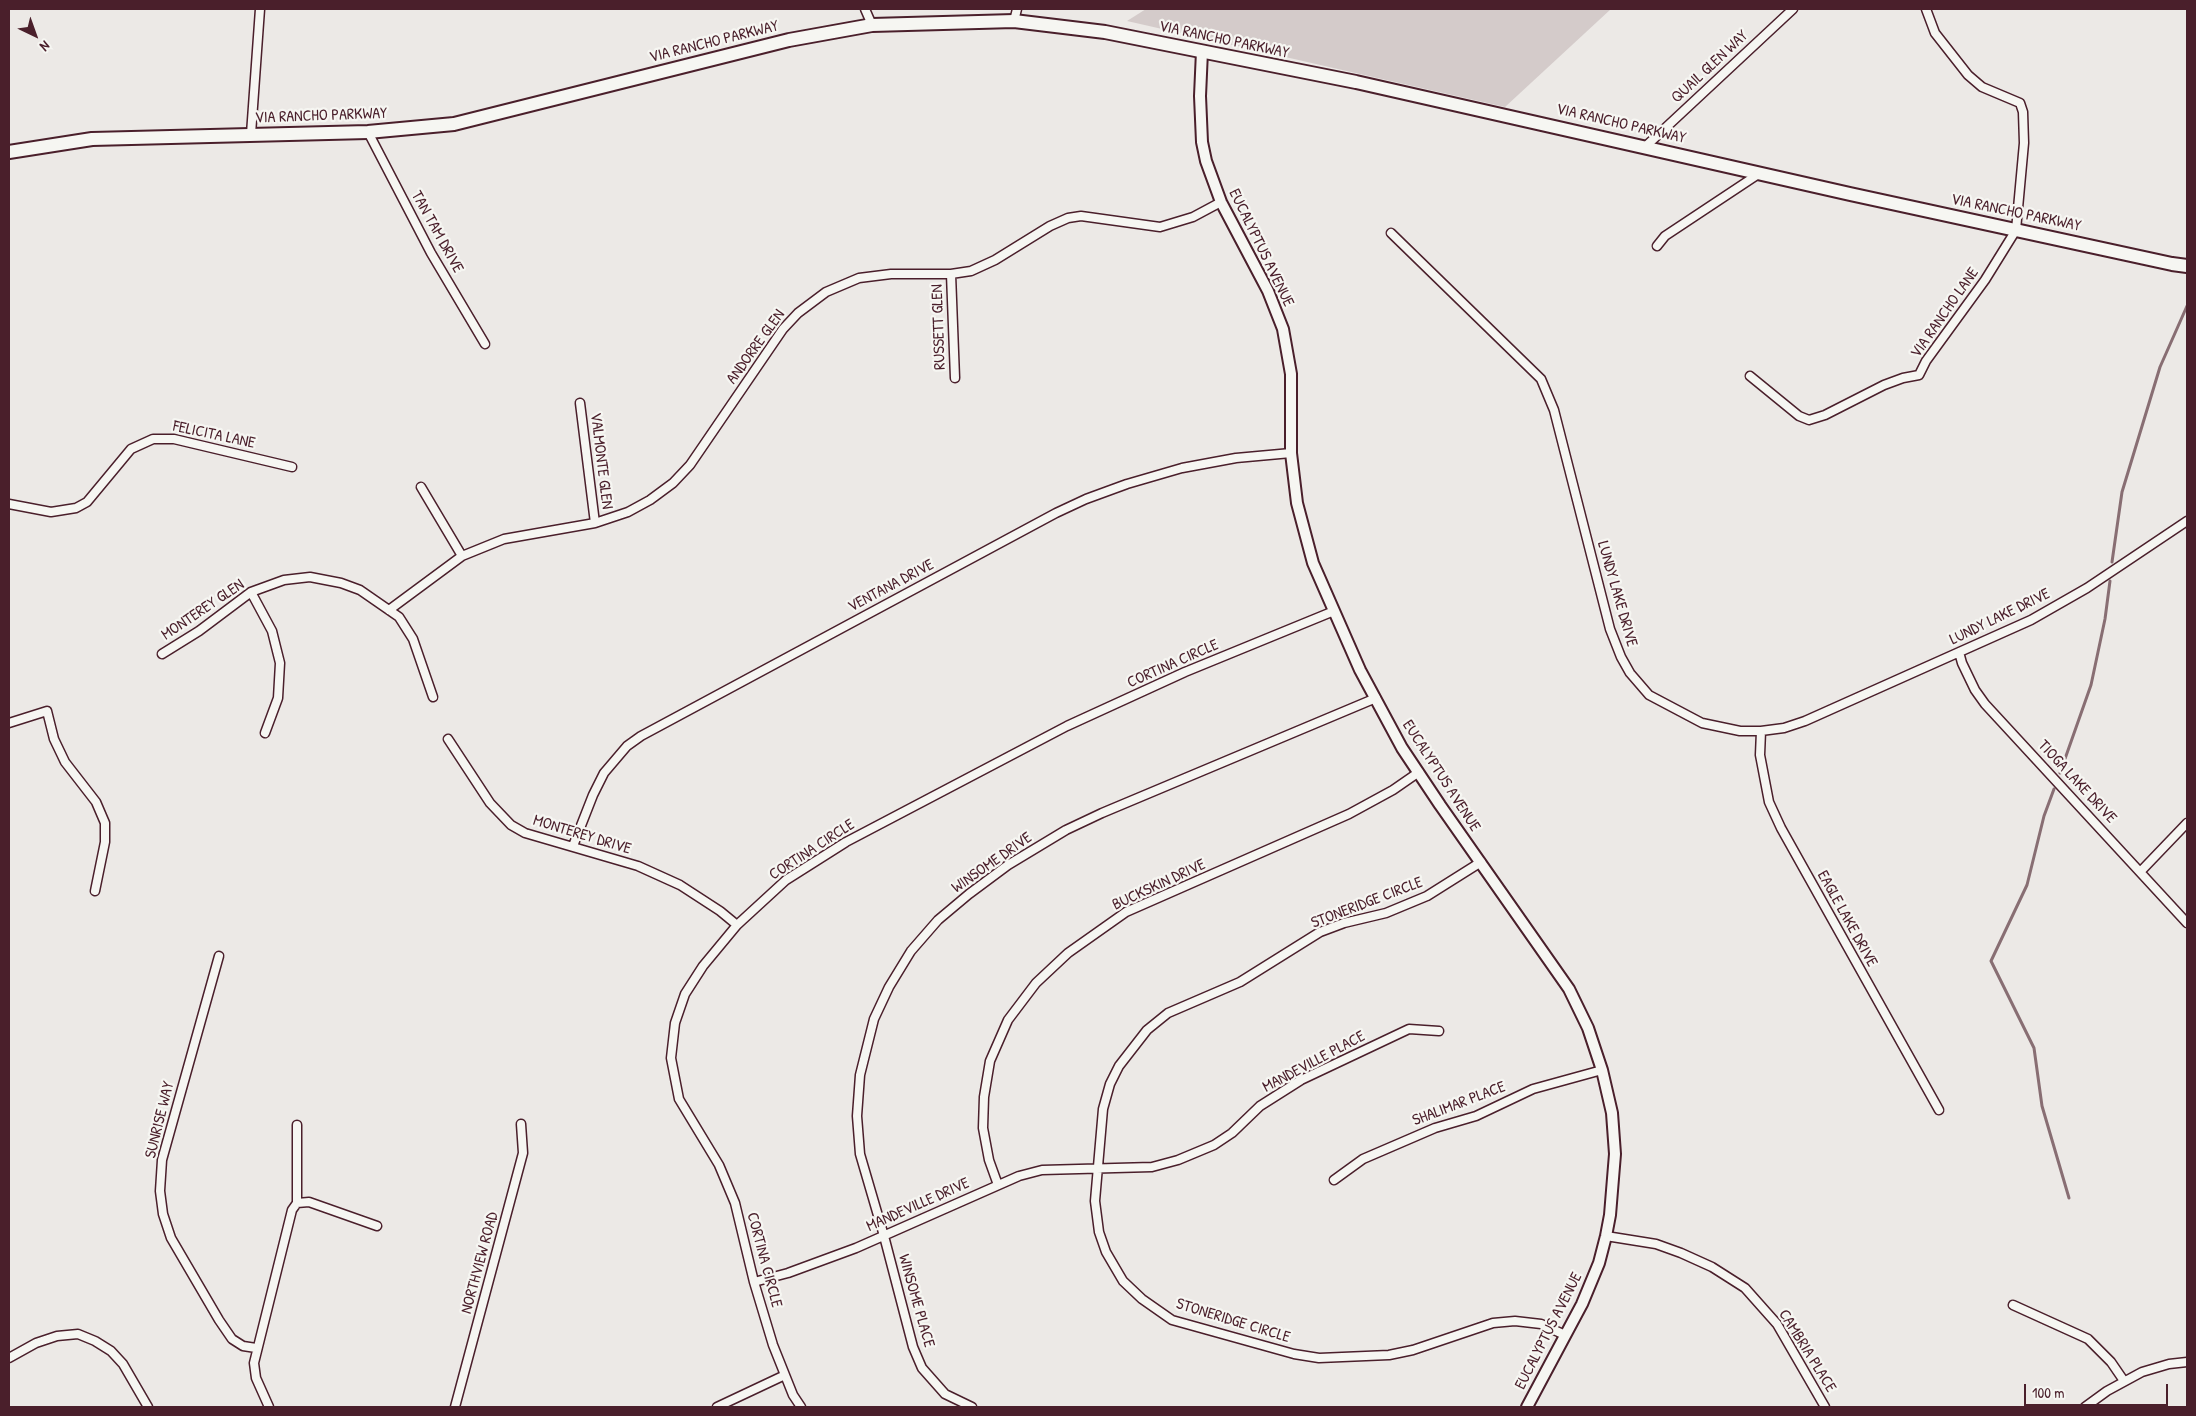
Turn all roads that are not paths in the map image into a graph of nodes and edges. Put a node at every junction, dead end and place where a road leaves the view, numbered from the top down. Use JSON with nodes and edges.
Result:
{"nodes":[{"id":1,"x":260,"y":9,"type":"edge"},
{"id":2,"x":865,"y":9,"type":"edge"},
{"id":3,"x":1793,"y":9,"type":"edge"},
{"id":4,"x":1926,"y":9,"type":"edge"},
{"id":5,"x":1015,"y":15,"type":"edge"},
{"id":6,"x":872,"y":25,"type":"junction"},
{"id":7,"x":1202,"y":51,"type":"junction"},
{"id":8,"x":368,"y":132,"type":"junction"},
{"id":9,"x":251,"y":134,"type":"junction"},
{"id":10,"x":1646,"y":146,"type":"junction"},
{"id":11,"x":9,"y":152,"type":"edge"},
{"id":12,"x":1760,"y":173,"type":"junction"},
{"id":13,"x":1220,"y":202,"type":"junction"},
{"id":14,"x":2016,"y":230,"type":"junction"},
{"id":15,"x":1391,"y":234,"type":"dead end"},
{"id":16,"x":1657,"y":246,"type":"dead end"},
{"id":17,"x":2187,"y":266,"type":"edge"},
{"id":18,"x":952,"y":274,"type":"junction"},
{"id":19,"x":485,"y":344,"type":"dead end"},
{"id":20,"x":1750,"y":376,"type":"dead end"},
{"id":21,"x":955,"y":378,"type":"dead end"},
{"id":22,"x":580,"y":403,"type":"dead end"},
{"id":23,"x":1291,"y":453,"type":"junction"},
{"id":24,"x":292,"y":467,"type":"dead end"},
{"id":25,"x":421,"y":487,"type":"dead end"},
{"id":26,"x":9,"y":504,"type":"edge"},
{"id":27,"x":2187,"y":521,"type":"edge"},
{"id":28,"x":595,"y":523,"type":"junction"},
{"id":29,"x":462,"y":556,"type":"junction"},
{"id":30,"x":251,"y":592,"type":"junction"},
{"id":31,"x":389,"y":610,"type":"junction"},
{"id":32,"x":1334,"y":611,"type":"junction"},
{"id":33,"x":1959,"y":652,"type":"junction"},
{"id":34,"x":162,"y":654,"type":"dead end"},
{"id":35,"x":433,"y":697,"type":"dead end"},
{"id":36,"x":1376,"y":698,"type":"junction"},
{"id":37,"x":9,"y":723,"type":"edge"},
{"id":38,"x":1760,"y":731,"type":"junction"},
{"id":39,"x":265,"y":733,"type":"dead end"},
{"id":40,"x":448,"y":739,"type":"dead end"},
{"id":41,"x":1419,"y":772,"type":"junction"},
{"id":42,"x":2187,"y":823,"type":"edge"},
{"id":43,"x":573,"y":846,"type":"junction"},
{"id":44,"x":1481,"y":862,"type":"junction"},
{"id":45,"x":2141,"y":871,"type":"junction"},
{"id":46,"x":95,"y":891,"type":"dead end"},
{"id":47,"x":2187,"y":923,"type":"edge"},
{"id":48,"x":737,"y":926,"type":"junction"},
{"id":49,"x":219,"y":956,"type":"dead end"},
{"id":50,"x":1439,"y":1030,"type":"dead end"},
{"id":51,"x":1602,"y":1070,"type":"junction"},
{"id":52,"x":1939,"y":1110,"type":"dead end"},
{"id":53,"x":522,"y":1124,"type":"dead end"},
{"id":54,"x":298,"y":1125,"type":"dead end"},
{"id":55,"x":1096,"y":1169,"type":"junction"},
{"id":56,"x":1334,"y":1180,"type":"dead end"},
{"id":57,"x":998,"y":1185,"type":"junction"},
{"id":58,"x":297,"y":1203,"type":"junction"},
{"id":59,"x":377,"y":1226,"type":"dead end"},
{"id":60,"x":884,"y":1236,"type":"junction"},
{"id":61,"x":1606,"y":1236,"type":"junction"},
{"id":62,"x":754,"y":1282,"type":"junction"},
{"id":63,"x":2013,"y":1305,"type":"dead end"},
{"id":64,"x":1565,"y":1335,"type":"junction"},
{"id":65,"x":256,"y":1348,"type":"junction"},
{"id":66,"x":9,"y":1358,"type":"edge"},
{"id":67,"x":2187,"y":1362,"type":"edge"},
{"id":68,"x":785,"y":1375,"type":"junction"},
{"id":69,"x":2124,"y":1382,"type":"junction"},
{"id":70,"x":148,"y":1407,"type":"edge"},
{"id":71,"x":269,"y":1407,"type":"edge"},
{"id":72,"x":455,"y":1407,"type":"edge"},
{"id":73,"x":718,"y":1407,"type":"edge"},
{"id":74,"x":801,"y":1407,"type":"edge"},
{"id":75,"x":972,"y":1407,"type":"edge"},
{"id":76,"x":1527,"y":1407,"type":"edge"},
{"id":77,"x":1825,"y":1407,"type":"edge"},
{"id":78,"x":2085,"y":1407,"type":"edge"}],
"edges":[{"from":1,"to":9,"type":"street"},
{"from":2,"to":6,"type":"street"},
{"from":3,"to":10,"type":"street","name":"QUAIL GLEN WAY"},
{"from":4,"to":14,"type":"street"},
{"from":5,"to":6,"type":"main road","name":"VIA RANCHO PARKWAY"},
{"from":5,"to":7,"type":"main road","name":"VIA RANCHO PARKWAY"},
{"from":6,"to":8,"type":"main road","name":"VIA RANCHO PARKWAY"},
{"from":7,"to":10,"type":"main road","name":"VIA RANCHO PARKWAY"},
{"from":7,"to":13,"type":"street","name":"EUCALYPTUS AVENUE"},
{"from":8,"to":9,"type":"main road","name":"VIA RANCHO PARKWAY"},
{"from":8,"to":19,"type":"street","name":"TAN TAM DRIVE"},
{"from":9,"to":11,"type":"main road","name":"VIA RANCHO PARKWAY"},
{"from":10,"to":12,"type":"main road","name":"VIA RANCHO PARKWAY"},
{"from":12,"to":14,"type":"main road","name":"VIA RANCHO PARKWAY"},
{"from":12,"to":16,"type":"street"},
{"from":13,"to":18,"type":"street","name":"ANDORRE GLEN"},
{"from":13,"to":23,"type":"street","name":"EUCALYPTUS AVENUE"},
{"from":14,"to":17,"type":"main road","name":"VIA RANCHO PARKWAY"},
{"from":14,"to":20,"type":"street","name":"VIA RANCHO LANE"},
{"from":15,"to":38,"type":"street","name":"LUNDY LAKE DRIVE"},
{"from":18,"to":21,"type":"street","name":"RUSSETT GLEN"},
{"from":18,"to":28,"type":"street","name":"ANDORRE GLEN"},
{"from":22,"to":28,"type":"street","name":"VALMONTE GLEN"},
{"from":23,"to":32,"type":"street","name":"EUCALYPTUS AVENUE"},
{"from":23,"to":43,"type":"street","name":"VENTANA DRIVE"},
{"from":24,"to":26,"type":"street","name":"FELICITA LANE"},
{"from":25,"to":29,"type":"street"},
{"from":27,"to":33,"type":"street","name":"LUNDY LAKE DRIVE"},
{"from":28,"to":29,"type":"street","name":"ANDORRE GLEN"},
{"from":29,"to":31,"type":"street","name":"ANDORRE GLEN"},
{"from":30,"to":31,"type":"street","name":"MONTEREY GLEN"},
{"from":30,"to":34,"type":"street","name":"MONTEREY GLEN"},
{"from":30,"to":39,"type":"street"},
{"from":31,"to":35,"type":"street","name":"MONTEREY GLEN"},
{"from":32,"to":36,"type":"street","name":"EUCALYPTUS AVENUE"},
{"from":32,"to":48,"type":"street","name":"CORTINA CIRCLE"},
{"from":33,"to":38,"type":"street","name":"LUNDY LAKE DRIVE"},
{"from":33,"to":45,"type":"street","name":"TIOGA LAKE DRIVE"},
{"from":36,"to":41,"type":"street","name":"EUCALYPTUS AVENUE"},
{"from":36,"to":60,"type":"street","name":"WINSOME DRIVE"},
{"from":37,"to":46,"type":"street"},
{"from":38,"to":52,"type":"street","name":"EAGLE LAKE DRIVE"},
{"from":40,"to":43,"type":"street","name":"MONTEREY DRIVE"},
{"from":41,"to":44,"type":"street","name":"EUCALYPTUS AVENUE"},
{"from":41,"to":57,"type":"street","name":"BUCKSKIN DRIVE"},
{"from":42,"to":45,"type":"street"},
{"from":43,"to":48,"type":"street","name":"MONTEREY DRIVE"},
{"from":44,"to":51,"type":"street","name":"EUCALYPTUS AVENUE"},
{"from":44,"to":55,"type":"street","name":"STONERIDGE CIRCLE"},
{"from":45,"to":47,"type":"street","name":"TIOGA LAKE DRIVE"},
{"from":48,"to":62,"type":"street","name":"CORTINA CIRCLE"},
{"from":49,"to":65,"type":"street","name":"SUNRISE WAY"},
{"from":50,"to":55,"type":"street","name":"MANDEVILLE PLACE"},
{"from":51,"to":56,"type":"street","name":"SHALIMAR PLACE"},
{"from":51,"to":61,"type":"street","name":"EUCALYPTUS AVENUE"},
{"from":53,"to":72,"type":"street","name":"NORTHVIEW ROAD"},
{"from":54,"to":58,"type":"street"},
{"from":55,"to":57,"type":"street","name":"MANDEVILLE DRIVE"},
{"from":55,"to":64,"type":"street","name":"STONERIDGE CIRCLE"},
{"from":57,"to":60,"type":"street","name":"MANDEVILLE DRIVE"},
{"from":58,"to":59,"type":"street"},
{"from":58,"to":65,"type":"street"},
{"from":60,"to":62,"type":"street","name":"MANDEVILLE DRIVE"},
{"from":60,"to":75,"type":"street","name":"WINSOME PLACE"},
{"from":61,"to":64,"type":"street","name":"EUCALYPTUS AVENUE"},
{"from":61,"to":77,"type":"street","name":"CAMBRIA PLACE"},
{"from":62,"to":68,"type":"street","name":"CORTINA CIRCLE"},
{"from":63,"to":69,"type":"street"},
{"from":64,"to":76,"type":"street","name":"EUCALYPTUS AVENUE"},
{"from":65,"to":71,"type":"street"},
{"from":66,"to":70,"type":"street"},
{"from":67,"to":69,"type":"street"},
{"from":68,"to":73,"type":"street"},
{"from":68,"to":74,"type":"street","name":"CORTINA CIRCLE"},
{"from":69,"to":78,"type":"street"}]}
